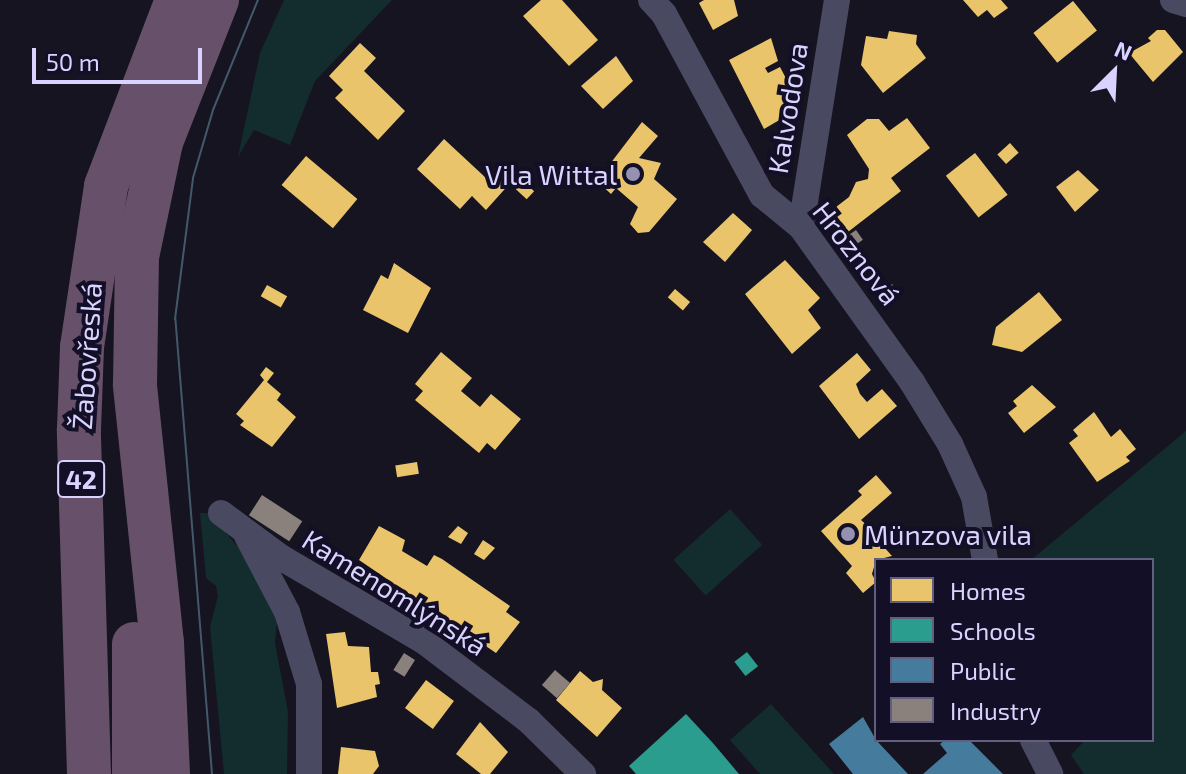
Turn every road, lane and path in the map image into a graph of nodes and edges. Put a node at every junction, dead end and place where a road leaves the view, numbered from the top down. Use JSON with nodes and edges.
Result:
{"nodes":[{"id":1,"x":177,"y":0,"type":"edge"},
{"id":2,"x":217,"y":0,"type":"edge"},
{"id":3,"x":651,"y":0,"type":"edge"},
{"id":4,"x":837,"y":0,"type":"edge"},
{"id":5,"x":1173,"y":0,"type":"edge"},
{"id":6,"x":1186,"y":4,"type":"edge"},
{"id":7,"x":106,"y":186,"type":"junction"},
{"id":8,"x":801,"y":227,"type":"junction"},
{"id":9,"x":135,"y":384,"type":"junction"},
{"id":10,"x":221,"y":513,"type":"dead end"},
{"id":11,"x":244,"y":529,"type":"junction"},
{"id":12,"x":985,"y":558,"type":"edge"},
{"id":13,"x":1034,"y":742,"type":"edge"},
{"id":14,"x":89,"y":774,"type":"edge"},
{"id":15,"x":114,"y":774,"type":"edge"},
{"id":16,"x":134,"y":774,"type":"edge"},
{"id":17,"x":168,"y":774,"type":"edge"},
{"id":18,"x":309,"y":774,"type":"edge"},
{"id":19,"x":583,"y":774,"type":"edge"},
{"id":20,"x":1050,"y":774,"type":"edge"}],
"edges":[{"from":1,"to":7,"type":"highway","name":"Žabovřeská","number":"42"},
{"from":2,"to":9,"type":"highway","name":"Žabovřeská","number":"42"},
{"from":3,"to":8,"type":"street","name":"Hroznová"},
{"from":4,"to":8,"type":"street","name":"Kalvodova"},
{"from":5,"to":6,"type":"street"},
{"from":7,"to":14,"type":"highway","name":"Žabovřeská","number":"42"},
{"from":7,"to":15,"type":"highway","number":"42"},
{"from":8,"to":12,"type":"street","name":"Hroznová"},
{"from":9,"to":16,"type":"highway","number":"42"},
{"from":9,"to":17,"type":"highway","name":"Žabovřeská","number":"42"},
{"from":10,"to":11,"type":"street"},
{"from":11,"to":18,"type":"street"},
{"from":11,"to":19,"type":"street","name":"Kamenomlýnská"},
{"from":13,"to":20,"type":"street"}]}
